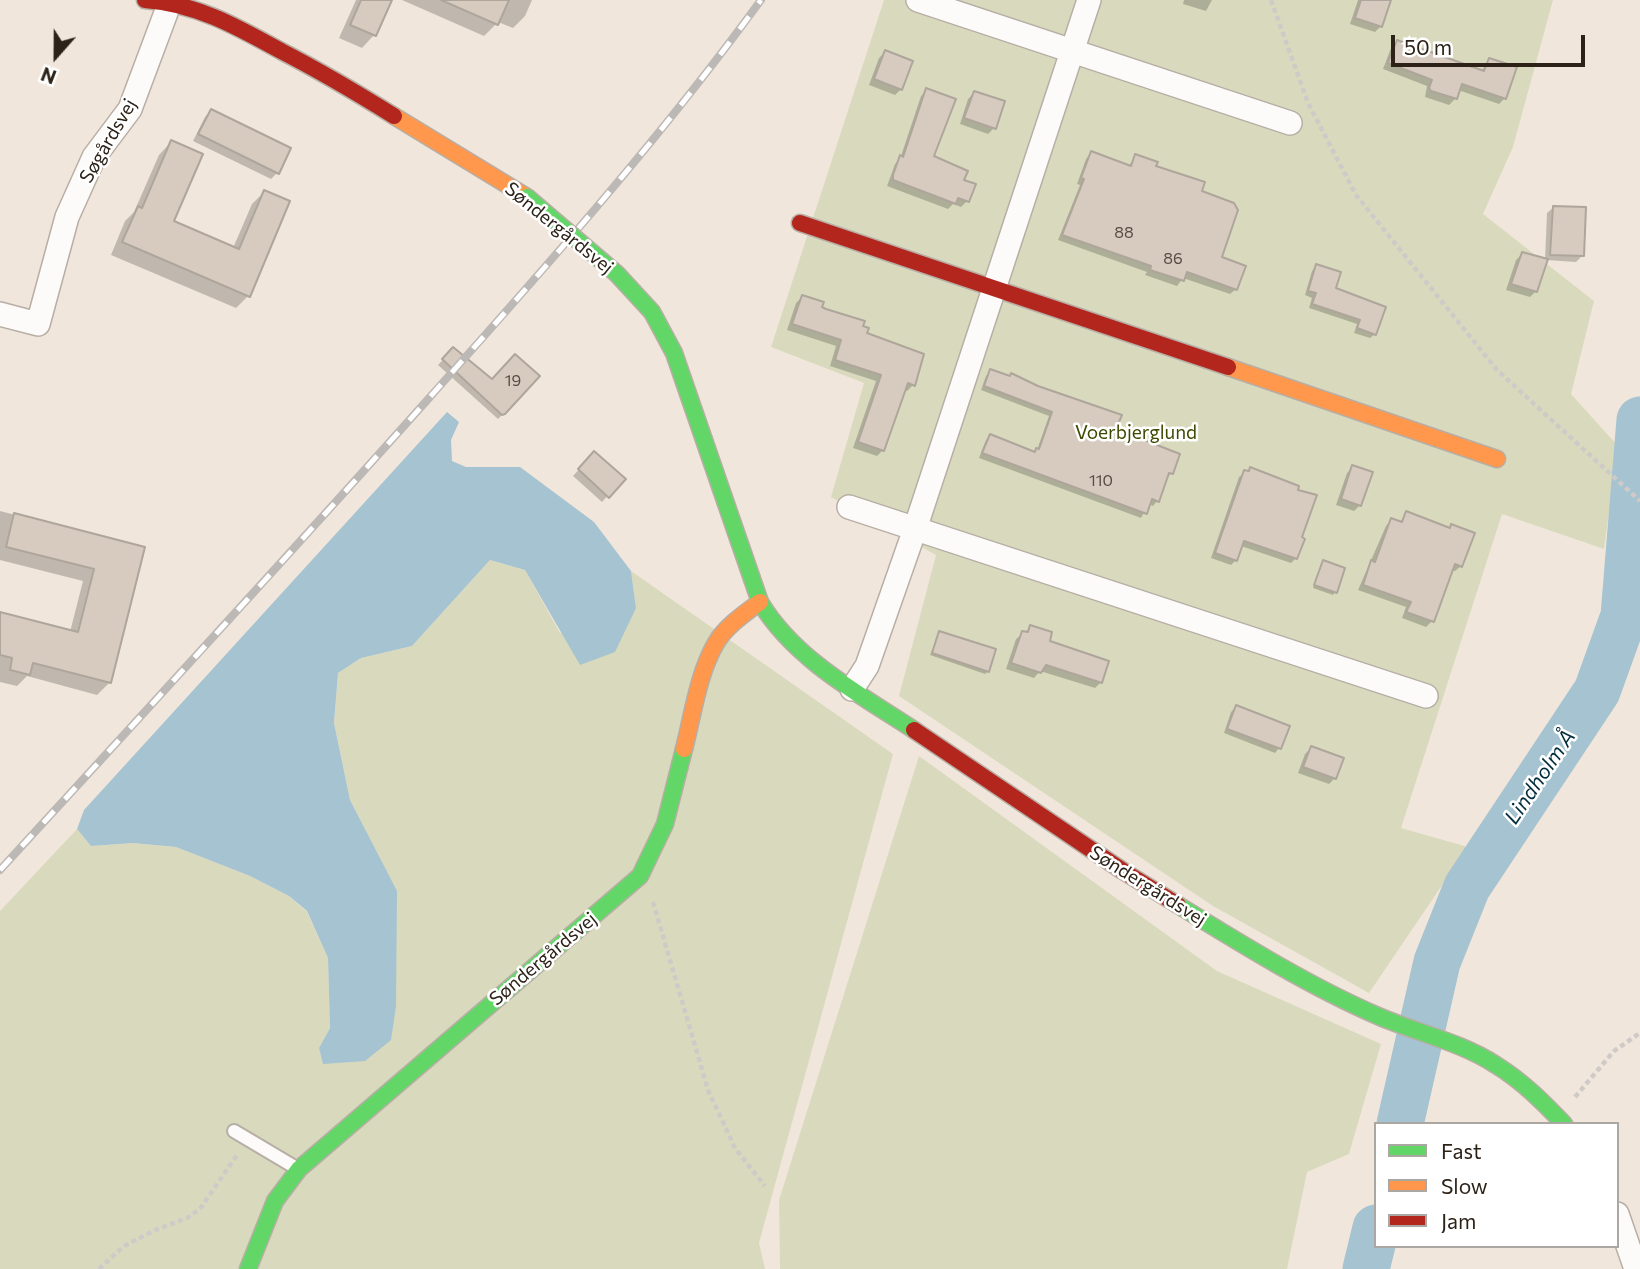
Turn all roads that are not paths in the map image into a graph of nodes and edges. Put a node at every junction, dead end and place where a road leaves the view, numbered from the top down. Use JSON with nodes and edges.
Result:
{"nodes":[{"id":1,"x":145,"y":0,"type":"edge"},
{"id":2,"x":918,"y":0,"type":"edge"},
{"id":3,"x":1088,"y":0,"type":"edge"},
{"id":4,"x":170,"y":2,"type":"junction"},
{"id":5,"x":1072,"y":52,"type":"junction"},
{"id":6,"x":1290,"y":123,"type":"dead end"},
{"id":7,"x":800,"y":223,"type":"dead end"},
{"id":8,"x":994,"y":287,"type":"junction"},
{"id":9,"x":0,"y":314,"type":"edge"},
{"id":10,"x":1497,"y":459,"type":"dead end"},
{"id":11,"x":849,"y":507,"type":"dead end"},
{"id":12,"x":915,"y":529,"type":"junction"},
{"id":13,"x":760,"y":603,"type":"junction"},
{"id":14,"x":852,"y":689,"type":"junction"},
{"id":15,"x":1426,"y":696,"type":"dead end"},
{"id":16,"x":1562,"y":1120,"type":"edge"},
{"id":17,"x":234,"y":1131,"type":"dead end"},
{"id":18,"x":299,"y":1169,"type":"junction"},
{"id":19,"x":1619,"y":1220,"type":"edge"},
{"id":20,"x":248,"y":1269,"type":"edge"},
{"id":21,"x":1636,"y":1269,"type":"edge"}],
"edges":[{"from":1,"to":4,"type":"street","name":"Søndergårdsvej"},
{"from":2,"to":5,"type":"street"},
{"from":3,"to":5,"type":"street"},
{"from":4,"to":9,"type":"street","name":"Søgårdsvej"},
{"from":4,"to":13,"type":"street","name":"Søndergårdsvej","bridge":true},
{"from":5,"to":6,"type":"street"},
{"from":5,"to":8,"type":"street"},
{"from":7,"to":8,"type":"street"},
{"from":8,"to":10,"type":"street"},
{"from":8,"to":12,"type":"street"},
{"from":11,"to":12,"type":"street"},
{"from":12,"to":14,"type":"street"},
{"from":12,"to":15,"type":"street"},
{"from":13,"to":14,"type":"street","name":"Søndergårdsvej"},
{"from":13,"to":18,"type":"street","name":"Søndergårdsvej"},
{"from":14,"to":16,"type":"street","name":"Søndergårdsvej"},
{"from":17,"to":18,"type":"lane"},
{"from":18,"to":20,"type":"street","name":"Søndergårdsvej"},
{"from":19,"to":21,"type":"street"}]}
